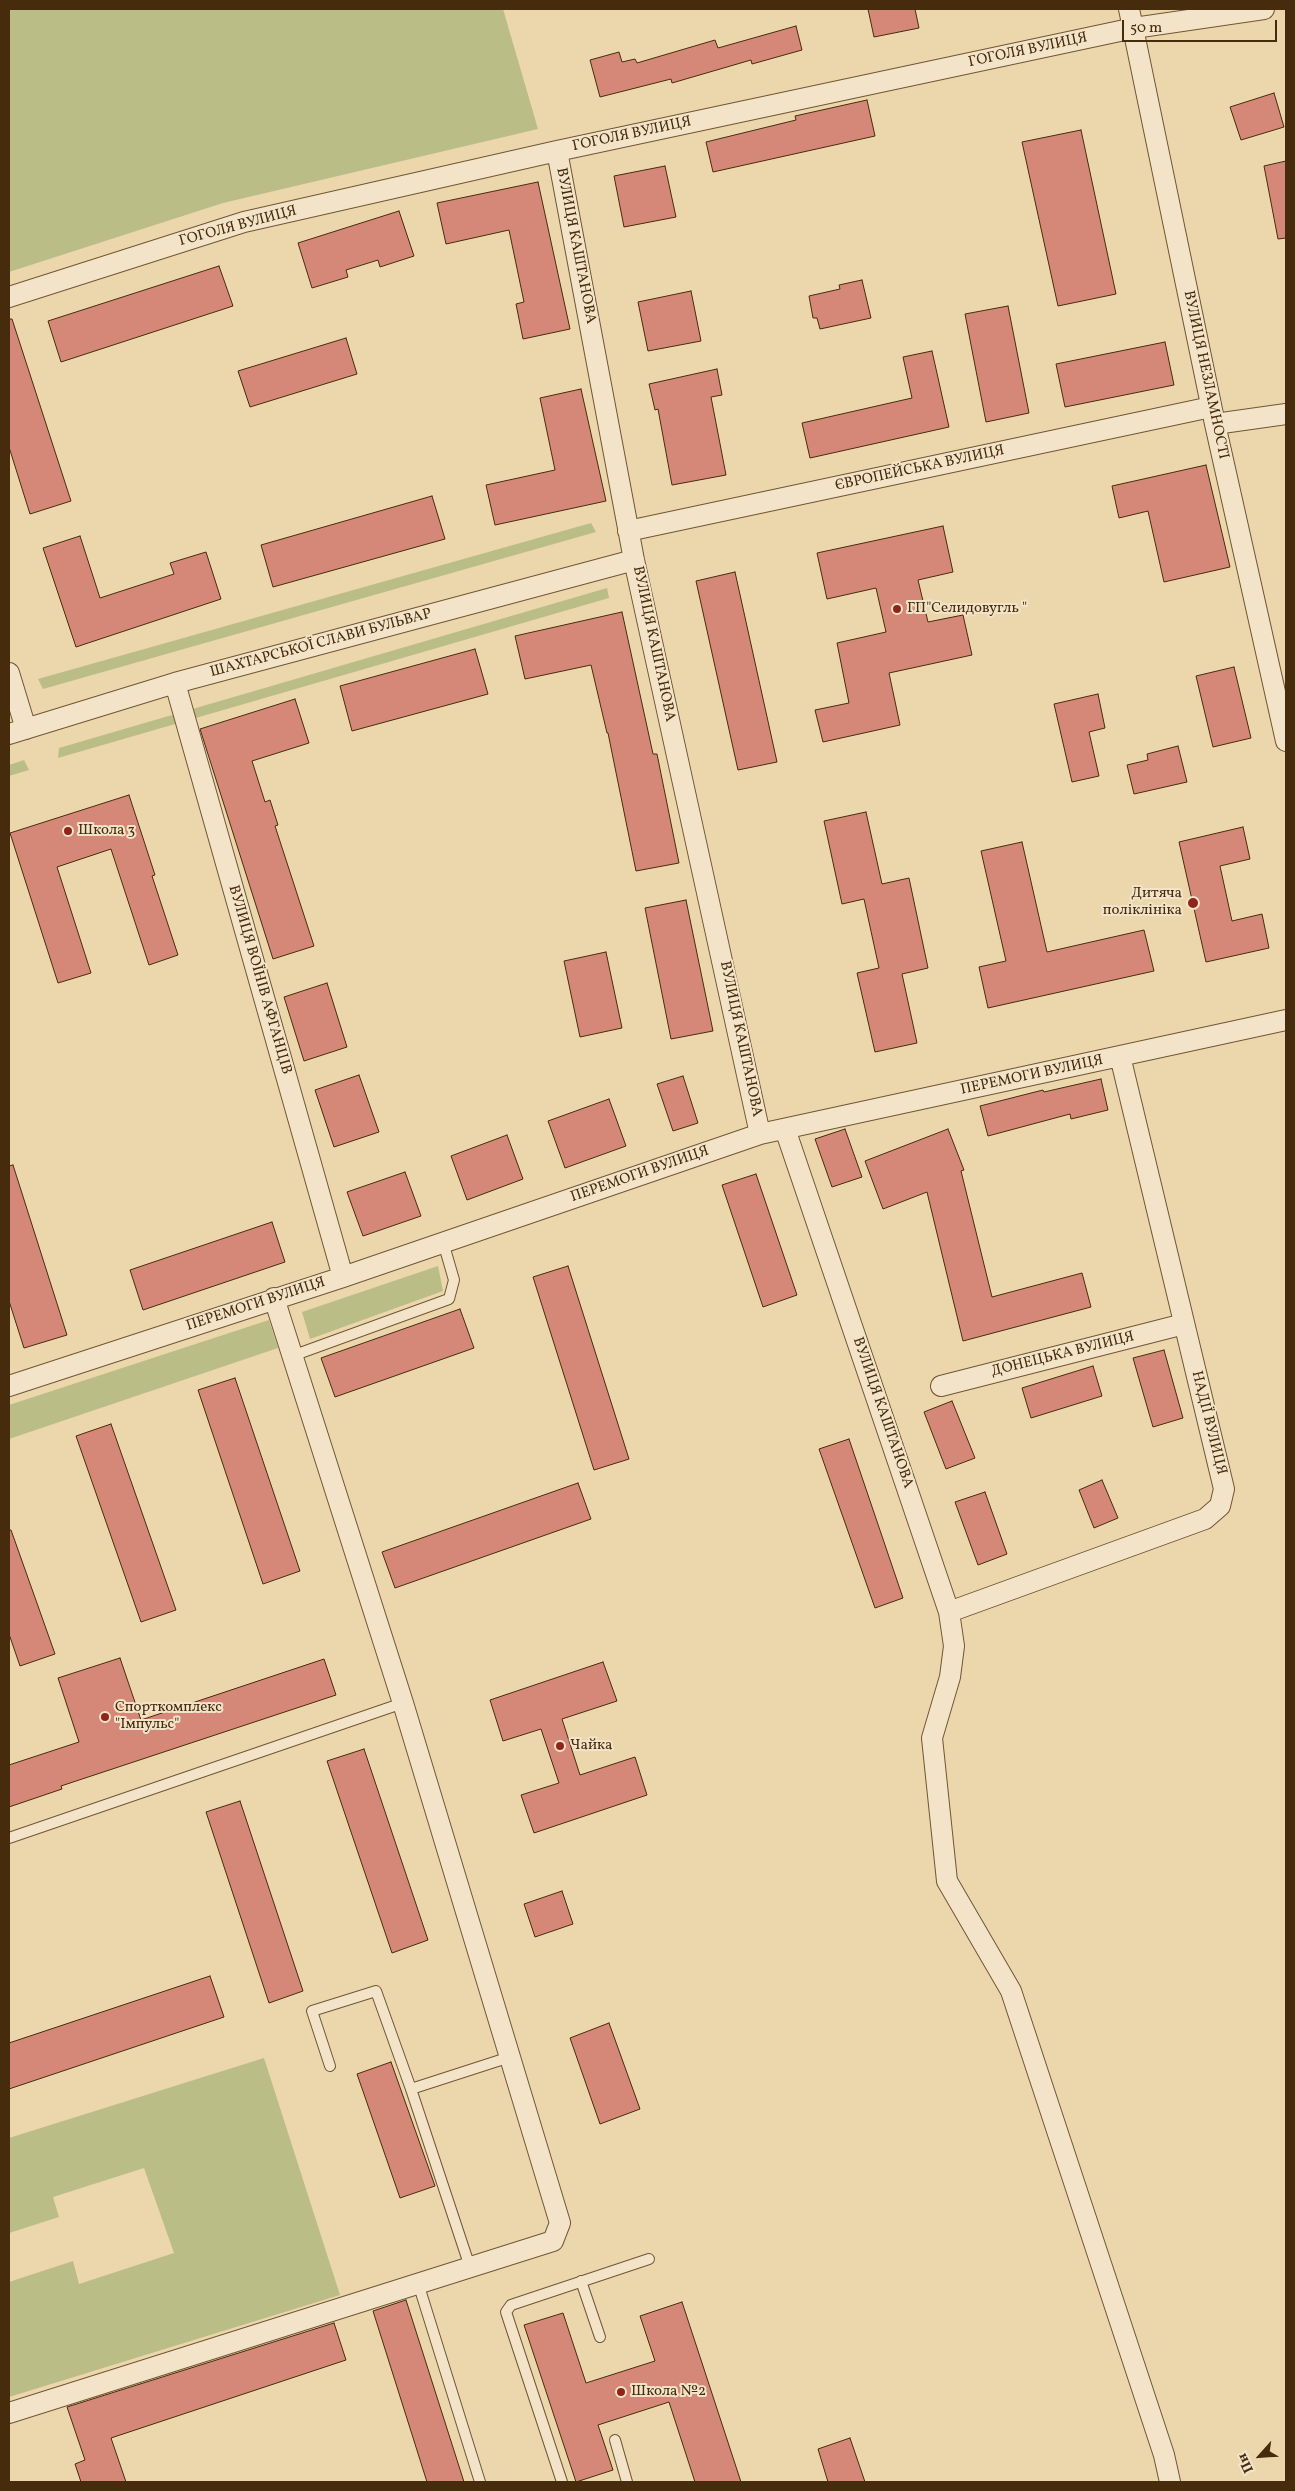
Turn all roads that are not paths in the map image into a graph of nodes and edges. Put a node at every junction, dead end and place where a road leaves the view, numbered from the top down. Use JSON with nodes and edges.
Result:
{"nodes":[{"id":1,"x":1130,"y":9,"type":"edge"},
{"id":2,"x":1264,"y":9,"type":"edge"},
{"id":3,"x":1134,"y":28,"type":"junction"},
{"id":4,"x":557,"y":151,"type":"junction"},
{"id":5,"x":9,"y":297,"type":"edge"},
{"id":6,"x":1286,"y":414,"type":"edge"},
{"id":7,"x":1213,"y":416,"type":"junction"},
{"id":8,"x":628,"y":531,"type":"junction"},
{"id":9,"x":634,"y":560,"type":"junction"},
{"id":10,"x":9,"y":673,"type":"edge"},
{"id":11,"x":175,"y":683,"type":"junction"},
{"id":12,"x":17,"y":731,"type":"edge"},
{"id":13,"x":1286,"y":741,"type":"edge"},
{"id":14,"x":1286,"y":1020,"type":"edge"},
{"id":15,"x":1120,"y":1056,"type":"junction"},
{"id":16,"x":786,"y":1129,"type":"junction"},
{"id":17,"x":760,"y":1134,"type":"junction"},
{"id":18,"x":443,"y":1242,"type":"junction"},
{"id":19,"x":343,"y":1277,"type":"junction"},
{"id":20,"x":274,"y":1298,"type":"junction"},
{"id":21,"x":1184,"y":1324,"type":"junction"},
{"id":22,"x":292,"y":1356,"type":"junction"},
{"id":23,"x":9,"y":1386,"type":"edge"},
{"id":24,"x":941,"y":1386,"type":"dead end"},
{"id":25,"x":950,"y":1612,"type":"junction"},
{"id":26,"x":403,"y":1704,"type":"junction"},
{"id":27,"x":9,"y":1838,"type":"edge"},
{"id":28,"x":510,"y":2056,"type":"junction"},
{"id":29,"x":330,"y":2066,"type":"dead end"},
{"id":30,"x":410,"y":2089,"type":"junction"},
{"id":31,"x":649,"y":2259,"type":"dead end"},
{"id":32,"x":470,"y":2267,"type":"junction"},
{"id":33,"x":582,"y":2281,"type":"junction"},
{"id":34,"x":418,"y":2283,"type":"junction"},
{"id":35,"x":600,"y":2337,"type":"dead end"},
{"id":36,"x":9,"y":2413,"type":"edge"},
{"id":37,"x":615,"y":2440,"type":"dead end"},
{"id":38,"x":480,"y":2482,"type":"edge"},
{"id":39,"x":562,"y":2482,"type":"edge"},
{"id":40,"x":627,"y":2482,"type":"edge"},
{"id":41,"x":1170,"y":2482,"type":"edge"}],
"edges":[{"from":1,"to":3,"type":"street","name":"ВУЛИЦЯ НЕЗЛАМНОСТІ"},
{"from":2,"to":3,"type":"street","name":"ГОГОЛЯ ВУЛИЦЯ"},
{"from":3,"to":4,"type":"street","name":"ГОГОЛЯ ВУЛИЦЯ"},
{"from":3,"to":7,"type":"street","name":"ВУЛИЦЯ НЕЗЛАМНОСТІ"},
{"from":4,"to":5,"type":"street","name":"ГОГОЛЯ ВУЛИЦЯ"},
{"from":4,"to":8,"type":"street","name":"ВУЛИЦЯ КАШТАНОВА"},
{"from":6,"to":7,"type":"street","name":"ЄВРОПЕЙСЬКА ВУЛИЦЯ"},
{"from":7,"to":8,"type":"street","name":"ЄВРОПЕЙСЬКА ВУЛИЦЯ"},
{"from":7,"to":13,"type":"street","name":"ВУЛИЦЯ НЕЗЛАМНОСТІ"},
{"from":8,"to":9,"type":"street","name":"ВУЛИЦЯ КАШТАНОВА"},
{"from":9,"to":11,"type":"street","name":"ШАХТАРСЬКОЇ СЛАВИ БУЛЬВАР"},
{"from":9,"to":17,"type":"street","name":"ВУЛИЦЯ КАШТАНОВА"},
{"from":10,"to":12,"type":"street"},
{"from":11,"to":12,"type":"street","name":"ШАХТАРСЬКОЇ СЛАВИ БУЛЬВАР"},
{"from":11,"to":19,"type":"street","name":"ВУЛИЦЯ ВОЇНІВ АФГАНЦІВ"},
{"from":14,"to":15,"type":"street","name":"ПЕРЕМОГИ ВУЛИЦЯ"},
{"from":15,"to":16,"type":"street","name":"ПЕРЕМОГИ ВУЛИЦЯ"},
{"from":15,"to":21,"type":"street","name":"НАДІЇ ВУЛИЦЯ"},
{"from":16,"to":17,"type":"street","name":"ПЕРЕМОГИ ВУЛИЦЯ"},
{"from":16,"to":25,"type":"street","name":"ВУЛИЦЯ КАШТАНОВА"},
{"from":17,"to":18,"type":"street","name":"ПЕРЕМОГИ ВУЛИЦЯ"},
{"from":18,"to":19,"type":"street","name":"ПЕРЕМОГИ ВУЛИЦЯ"},
{"from":18,"to":22,"type":"lane"},
{"from":19,"to":20,"type":"street","name":"ПЕРЕМОГИ ВУЛИЦЯ"},
{"from":20,"to":22,"type":"street"},
{"from":20,"to":23,"type":"street","name":"ПЕРЕМОГИ ВУЛИЦЯ"},
{"from":21,"to":24,"type":"street","name":"ДОНЕЦЬКА ВУЛИЦЯ"},
{"from":21,"to":25,"type":"street","name":"НАДІЇ ВУЛИЦЯ"},
{"from":22,"to":26,"type":"street"},
{"from":25,"to":41,"type":"street","name":"ВУЛИЦЯ КАШТАНОВА"},
{"from":26,"to":27,"type":"lane"},
{"from":26,"to":28,"type":"street"},
{"from":28,"to":30,"type":"lane"},
{"from":28,"to":32,"type":"street"},
{"from":29,"to":30,"type":"lane"},
{"from":30,"to":32,"type":"lane"},
{"from":31,"to":33,"type":"lane"},
{"from":32,"to":34,"type":"street"},
{"from":33,"to":35,"type":"lane"},
{"from":33,"to":39,"type":"lane"},
{"from":34,"to":36,"type":"street"},
{"from":34,"to":38,"type":"lane"},
{"from":37,"to":40,"type":"lane"}]}
